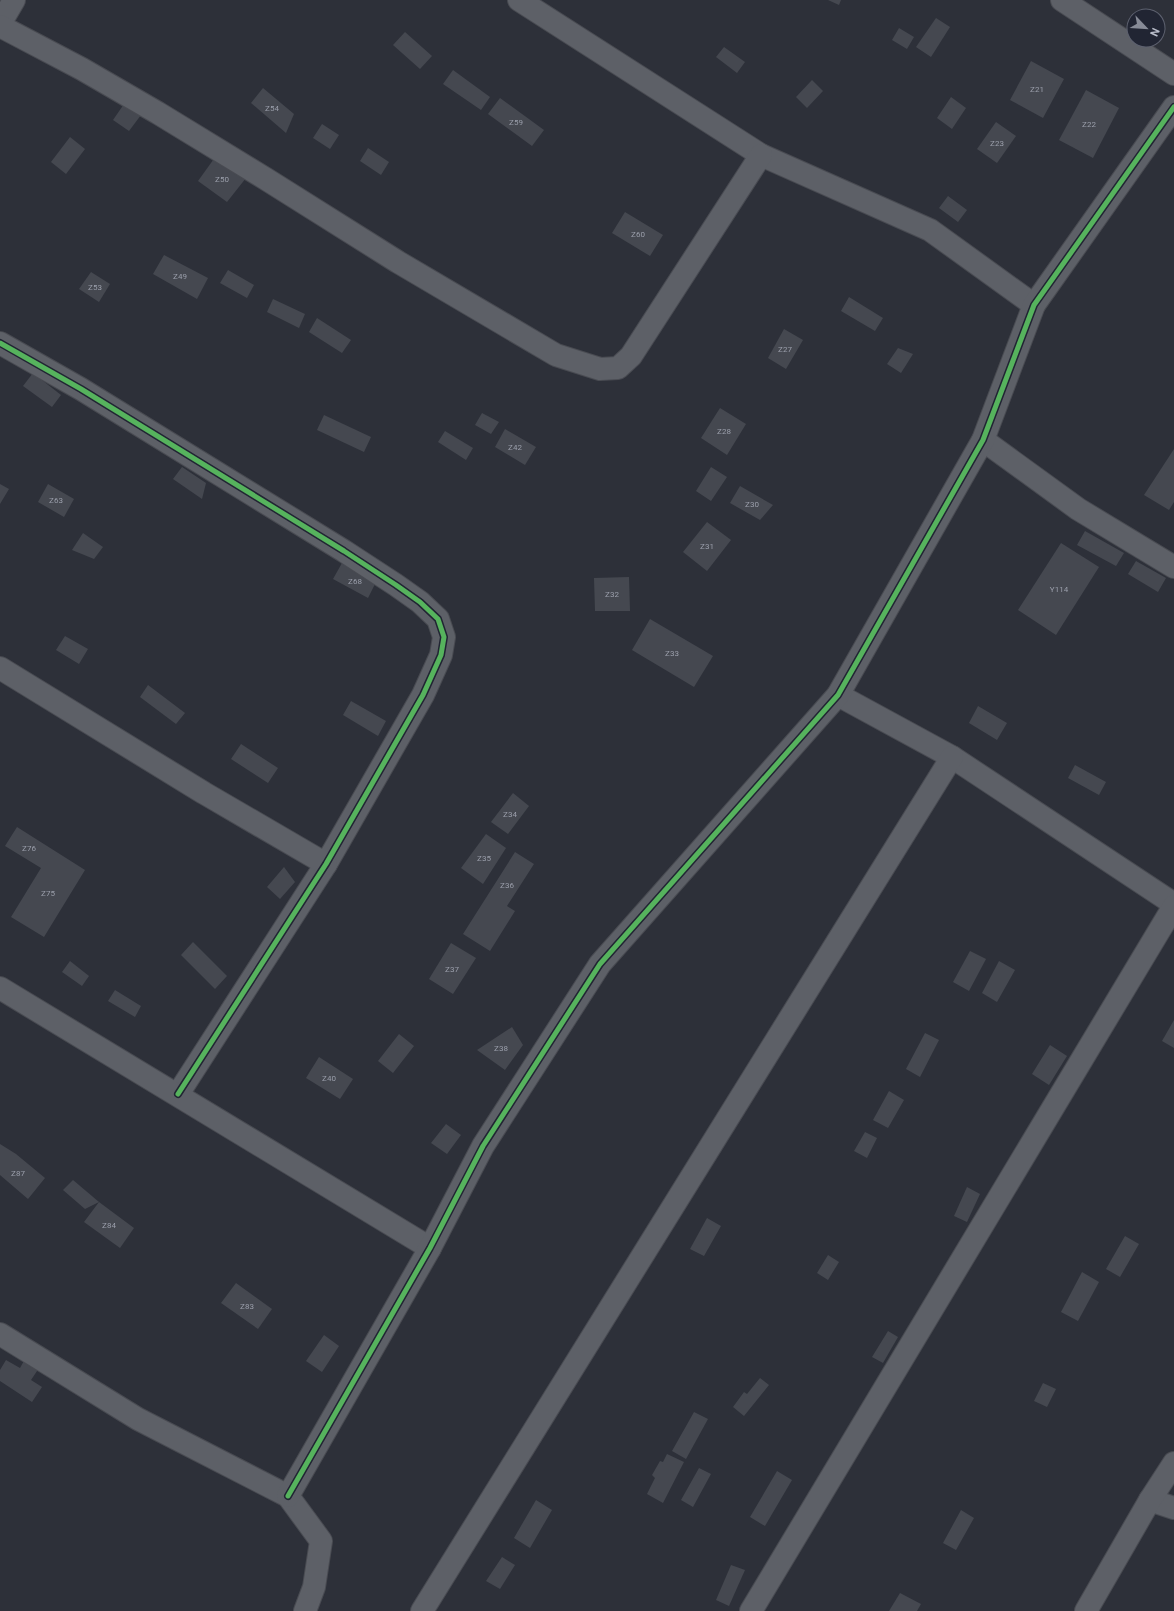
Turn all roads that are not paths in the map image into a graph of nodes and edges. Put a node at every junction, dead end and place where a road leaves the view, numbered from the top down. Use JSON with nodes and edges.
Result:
{"nodes":[{"id":1,"x":14,"y":0,"type":"edge"},
{"id":2,"x":519,"y":0,"type":"edge"},
{"id":3,"x":1062,"y":0,"type":"edge"},
{"id":4,"x":0,"y":25,"type":"edge"},
{"id":5,"x":1174,"y":74,"type":"edge"},
{"id":6,"x":1174,"y":108,"type":"edge"},
{"id":7,"x":761,"y":155,"type":"junction"},
{"id":8,"x":1034,"y":306,"type":"junction"},
{"id":9,"x":0,"y":343,"type":"edge"},
{"id":10,"x":983,"y":440,"type":"junction"},
{"id":11,"x":1174,"y":567,"type":"edge"},
{"id":12,"x":0,"y":668,"type":"edge"},
{"id":13,"x":838,"y":695,"type":"junction"},
{"id":14,"x":952,"y":757,"type":"junction"},
{"id":15,"x":326,"y":864,"type":"junction"},
{"id":16,"x":1174,"y":905,"type":"edge"},
{"id":17,"x":0,"y":988,"type":"edge"},
{"id":18,"x":178,"y":1094,"type":"junction"},
{"id":19,"x":430,"y":1248,"type":"junction"},
{"id":20,"x":0,"y":1334,"type":"edge"},
{"id":21,"x":1174,"y":1463,"type":"edge"},
{"id":22,"x":288,"y":1496,"type":"junction"},
{"id":23,"x":1150,"y":1500,"type":"junction"},
{"id":24,"x":1174,"y":1508,"type":"edge"},
{"id":25,"x":305,"y":1611,"type":"edge"},
{"id":26,"x":422,"y":1611,"type":"edge"},
{"id":27,"x":751,"y":1611,"type":"edge"},
{"id":28,"x":1086,"y":1611,"type":"edge"}],
"edges":[{"from":1,"to":4,"type":"street"},
{"from":2,"to":7,"type":"street"},
{"from":3,"to":5,"type":"street"},
{"from":4,"to":7,"type":"street"},
{"from":6,"to":8,"type":"street"},
{"from":7,"to":8,"type":"street"},
{"from":8,"to":10,"type":"street"},
{"from":9,"to":15,"type":"street"},
{"from":10,"to":11,"type":"street"},
{"from":10,"to":13,"type":"street"},
{"from":12,"to":15,"type":"street"},
{"from":13,"to":14,"type":"street"},
{"from":13,"to":19,"type":"street"},
{"from":14,"to":16,"type":"street"},
{"from":14,"to":26,"type":"street"},
{"from":15,"to":18,"type":"street"},
{"from":16,"to":27,"type":"street"},
{"from":17,"to":18,"type":"street"},
{"from":18,"to":19,"type":"street"},
{"from":19,"to":22,"type":"street"},
{"from":20,"to":22,"type":"street"},
{"from":21,"to":23,"type":"street"},
{"from":22,"to":25,"type":"street"},
{"from":23,"to":24,"type":"street"},
{"from":23,"to":28,"type":"street"}]}
